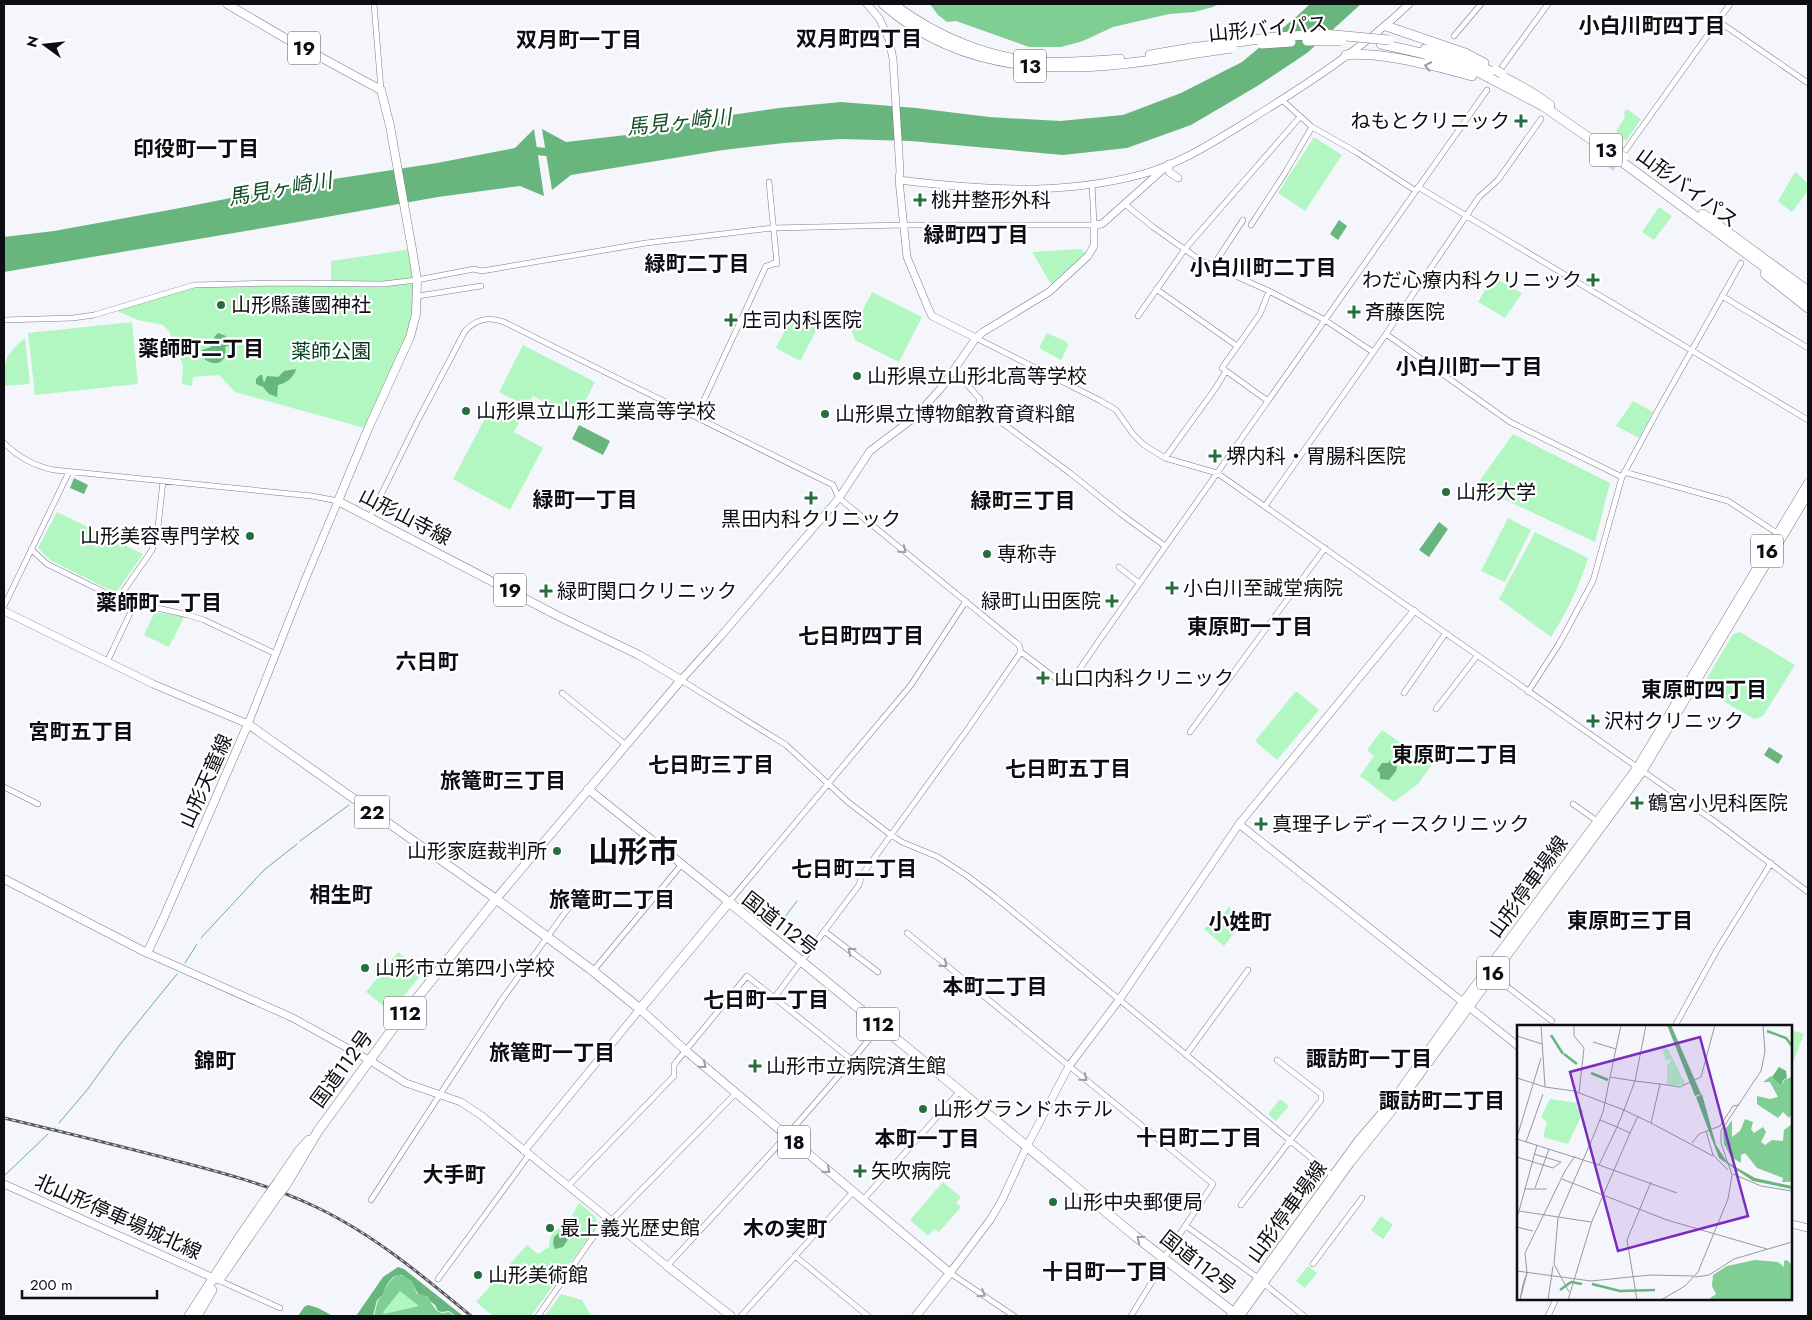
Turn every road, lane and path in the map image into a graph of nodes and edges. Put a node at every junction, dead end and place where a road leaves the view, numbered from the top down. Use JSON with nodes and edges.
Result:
{"nodes":[{"id":1,"x":227,"y":4,"type":"edge"},
{"id":2,"x":374,"y":4,"type":"edge"},
{"id":3,"x":867,"y":4,"type":"edge"},
{"id":4,"x":883,"y":4,"type":"edge"},
{"id":5,"x":893,"y":4,"type":"edge"},
{"id":6,"x":1410,"y":4,"type":"edge"},
{"id":7,"x":1481,"y":4,"type":"edge"},
{"id":8,"x":1548,"y":4,"type":"edge"},
{"id":9,"x":1730,"y":4,"type":"edge"},
{"id":10,"x":1718,"y":21,"type":"junction"},
{"id":11,"x":1386,"y":26,"type":"junction"},
{"id":12,"x":1454,"y":36,"type":"dead end"},
{"id":13,"x":1385,"y":42,"type":"junction"},
{"id":14,"x":1191,"y":51,"type":"junction"},
{"id":15,"x":1346,"y":55,"type":"junction"},
{"id":16,"x":1500,"y":70,"type":"junction"},
{"id":17,"x":1808,"y":83,"type":"edge"},
{"id":18,"x":1508,"y":88,"type":"junction"},
{"id":19,"x":382,"y":90,"type":"junction"},
{"id":20,"x":1486,"y":90,"type":"dead end"},
{"id":21,"x":1537,"y":95,"type":"junction"},
{"id":22,"x":1282,"y":100,"type":"junction"},
{"id":23,"x":1300,"y":118,"type":"junction"},
{"id":24,"x":1540,"y":120,"type":"dead end"},
{"id":25,"x":1312,"y":127,"type":"junction"},
{"id":26,"x":1622,"y":154,"type":"junction"},
{"id":27,"x":1169,"y":164,"type":"junction"},
{"id":28,"x":1143,"y":174,"type":"junction"},
{"id":29,"x":1178,"y":178,"type":"dead end"},
{"id":30,"x":899,"y":180,"type":"junction"},
{"id":31,"x":769,"y":182,"type":"dead end"},
{"id":32,"x":1092,"y":183,"type":"junction"},
{"id":33,"x":1144,"y":187,"type":"junction"},
{"id":34,"x":1417,"y":189,"type":"junction"},
{"id":35,"x":1126,"y":205,"type":"junction"},
{"id":36,"x":1467,"y":215,"type":"junction"},
{"id":37,"x":1699,"y":219,"type":"junction"},
{"id":38,"x":1243,"y":220,"type":"dead end"},
{"id":39,"x":903,"y":225,"type":"junction"},
{"id":40,"x":1251,"y":225,"type":"dead end"},
{"id":41,"x":1094,"y":226,"type":"junction"},
{"id":42,"x":773,"y":228,"type":"junction"},
{"id":43,"x":1739,"y":240,"type":"junction"},
{"id":44,"x":1185,"y":249,"type":"junction"},
{"id":45,"x":1741,"y":263,"type":"dead end"},
{"id":46,"x":1213,"y":266,"type":"junction"},
{"id":47,"x":417,"y":280,"type":"junction"},
{"id":48,"x":1808,"y":284,"type":"edge"},
{"id":49,"x":481,"y":286,"type":"dead end"},
{"id":50,"x":1156,"y":289,"type":"junction"},
{"id":51,"x":1808,"y":290,"type":"edge"},
{"id":52,"x":1269,"y":291,"type":"junction"},
{"id":53,"x":418,"y":296,"type":"junction"},
{"id":54,"x":1722,"y":296,"type":"junction"},
{"id":55,"x":1808,"y":299,"type":"edge"},
{"id":56,"x":1808,"y":308,"type":"edge"},
{"id":57,"x":1138,"y":316,"type":"dead end"},
{"id":58,"x":4,"y":320,"type":"edge"},
{"id":59,"x":1325,"y":320,"type":"junction"},
{"id":60,"x":1386,"y":334,"type":"junction"},
{"id":61,"x":976,"y":338,"type":"junction"},
{"id":62,"x":1237,"y":346,"type":"junction"},
{"id":63,"x":1808,"y":348,"type":"edge"},
{"id":64,"x":1692,"y":350,"type":"junction"},
{"id":65,"x":1373,"y":352,"type":"junction"},
{"id":66,"x":954,"y":370,"type":"junction"},
{"id":67,"x":1226,"y":371,"type":"junction"},
{"id":68,"x":1268,"y":401,"type":"junction"},
{"id":69,"x":696,"y":417,"type":"junction"},
{"id":70,"x":1808,"y":420,"type":"edge"},
{"id":71,"x":4,"y":443,"type":"edge"},
{"id":72,"x":1166,"y":458,"type":"junction"},
{"id":73,"x":69,"y":472,"type":"junction"},
{"id":74,"x":1217,"y":474,"type":"junction"},
{"id":75,"x":1623,"y":474,"type":"junction"},
{"id":76,"x":163,"y":481,"type":"junction"},
{"id":77,"x":1808,"y":483,"type":"edge"},
{"id":78,"x":1808,"y":494,"type":"edge"},
{"id":79,"x":839,"y":498,"type":"junction"},
{"id":80,"x":338,"y":501,"type":"junction"},
{"id":81,"x":1265,"y":506,"type":"junction"},
{"id":82,"x":370,"y":518,"type":"junction"},
{"id":83,"x":1780,"y":535,"type":"junction"},
{"id":84,"x":1165,"y":546,"type":"junction"},
{"id":85,"x":1324,"y":548,"type":"junction"},
{"id":86,"x":31,"y":549,"type":"junction"},
{"id":87,"x":1119,"y":568,"type":"dead end"},
{"id":88,"x":1139,"y":583,"type":"junction"},
{"id":89,"x":118,"y":599,"type":"junction"},
{"id":90,"x":966,"y":600,"type":"junction"},
{"id":91,"x":135,"y":603,"type":"junction"},
{"id":92,"x":4,"y":606,"type":"edge"},
{"id":93,"x":4,"y":611,"type":"edge"},
{"id":94,"x":1414,"y":612,"type":"junction"},
{"id":95,"x":1445,"y":634,"type":"junction"},
{"id":96,"x":1021,"y":652,"type":"junction"},
{"id":97,"x":276,"y":654,"type":"junction"},
{"id":98,"x":1477,"y":656,"type":"junction"},
{"id":99,"x":107,"y":662,"type":"junction"},
{"id":100,"x":681,"y":680,"type":"junction"},
{"id":101,"x":1528,"y":692,"type":"junction"},
{"id":102,"x":562,"y":693,"type":"dead end"},
{"id":103,"x":1404,"y":693,"type":"dead end"},
{"id":104,"x":1436,"y":709,"type":"dead end"},
{"id":105,"x":248,"y":724,"type":"junction"},
{"id":106,"x":1190,"y":732,"type":"dead end"},
{"id":107,"x":626,"y":745,"type":"junction"},
{"id":108,"x":1640,"y":770,"type":"junction"},
{"id":109,"x":828,"y":783,"type":"junction"},
{"id":110,"x":4,"y":787,"type":"edge"},
{"id":111,"x":588,"y":789,"type":"junction"},
{"id":112,"x":38,"y":804,"type":"dead end"},
{"id":113,"x":1573,"y":804,"type":"dead end"},
{"id":114,"x":1597,"y":821,"type":"junction"},
{"id":115,"x":1239,"y":824,"type":"junction"},
{"id":116,"x":891,"y":835,"type":"junction"},
{"id":117,"x":1771,"y":863,"type":"junction"},
{"id":118,"x":682,"y":864,"type":"junction"},
{"id":119,"x":4,"y":879,"type":"edge"},
{"id":120,"x":1808,"y":892,"type":"edge"},
{"id":121,"x":577,"y":896,"type":"dead end"},
{"id":122,"x":496,"y":899,"type":"junction"},
{"id":123,"x":729,"y":902,"type":"junction"},
{"id":124,"x":824,"y":931,"type":"junction"},
{"id":125,"x":906,"y":933,"type":"dead end"},
{"id":126,"x":548,"y":937,"type":"junction"},
{"id":127,"x":146,"y":953,"type":"junction"},
{"id":128,"x":800,"y":962,"type":"junction"},
{"id":129,"x":1248,"y":970,"type":"dead end"},
{"id":130,"x":593,"y":971,"type":"junction"},
{"id":131,"x":878,"y":972,"type":"dead end"},
{"id":132,"x":1492,"y":974,"type":"junction"},
{"id":133,"x":774,"y":998,"type":"junction"},
{"id":134,"x":1119,"y":1000,"type":"junction"},
{"id":135,"x":1465,"y":1004,"type":"junction"},
{"id":136,"x":640,"y":1009,"type":"junction"},
{"id":137,"x":1552,"y":1021,"type":"dead end"},
{"id":138,"x":1676,"y":1025,"type":"edge"},
{"id":139,"x":880,"y":1026,"type":"junction"},
{"id":140,"x":1517,"y":1045,"type":"edge"},
{"id":141,"x":685,"y":1050,"type":"junction"},
{"id":142,"x":1186,"y":1055,"type":"junction"},
{"id":143,"x":369,"y":1060,"type":"junction"},
{"id":144,"x":852,"y":1060,"type":"junction"},
{"id":145,"x":1277,"y":1060,"type":"dead end"},
{"id":146,"x":1069,"y":1066,"type":"junction"},
{"id":147,"x":960,"y":1091,"type":"junction"},
{"id":148,"x":736,"y":1093,"type":"junction"},
{"id":149,"x":439,"y":1095,"type":"junction"},
{"id":150,"x":785,"y":1135,"type":"junction"},
{"id":151,"x":1290,"y":1141,"type":"junction"},
{"id":152,"x":1027,"y":1146,"type":"junction"},
{"id":153,"x":527,"y":1153,"type":"junction"},
{"id":154,"x":1333,"y":1176,"type":"junction"},
{"id":155,"x":4,"y":1184,"type":"edge"},
{"id":156,"x":568,"y":1186,"type":"junction"},
{"id":157,"x":853,"y":1192,"type":"junction"},
{"id":158,"x":1362,"y":1198,"type":"dead end"},
{"id":159,"x":371,"y":1200,"type":"dead end"},
{"id":160,"x":863,"y":1200,"type":"junction"},
{"id":161,"x":1241,"y":1205,"type":"dead end"},
{"id":162,"x":609,"y":1219,"type":"junction"},
{"id":163,"x":1792,"y":1224,"type":"edge"},
{"id":164,"x":1186,"y":1226,"type":"junction"},
{"id":165,"x":1808,"y":1228,"type":"edge"},
{"id":166,"x":795,"y":1256,"type":"junction"},
{"id":167,"x":1165,"y":1259,"type":"junction"},
{"id":168,"x":1313,"y":1264,"type":"dead end"},
{"id":169,"x":668,"y":1266,"type":"junction"},
{"id":170,"x":950,"y":1272,"type":"junction"},
{"id":171,"x":216,"y":1279,"type":"junction"},
{"id":172,"x":438,"y":1279,"type":"dead end"},
{"id":173,"x":1261,"y":1280,"type":"junction"},
{"id":174,"x":1556,"y":1300,"type":"edge"},
{"id":175,"x":280,"y":1308,"type":"dead end"},
{"id":176,"x":1235,"y":1315,"type":"edge"},
{"id":177,"x":189,"y":1316,"type":"edge"},
{"id":178,"x":197,"y":1316,"type":"edge"},
{"id":179,"x":538,"y":1316,"type":"edge"},
{"id":180,"x":731,"y":1316,"type":"edge"},
{"id":181,"x":741,"y":1316,"type":"edge"},
{"id":182,"x":868,"y":1316,"type":"edge"},
{"id":183,"x":916,"y":1316,"type":"edge"},
{"id":184,"x":1014,"y":1316,"type":"edge"},
{"id":185,"x":1131,"y":1316,"type":"edge"},
{"id":186,"x":1304,"y":1316,"type":"edge"},
{"id":187,"x":1548,"y":1316,"type":"edge"}],
"edges":[{"from":1,"to":19,"type":"main road","number":"19"},
{"from":2,"to":19,"type":"street"},
{"from":3,"to":30,"type":"street"},
{"from":4,"to":14,"type":"highway","name":"山形バイパス","number":"13"},
{"from":5,"to":14,"type":"highway","name":"山形バイパス","number":"13"},
{"from":6,"to":11,"type":"street"},
{"from":7,"to":12,"type":"street"},
{"from":8,"to":16,"type":"street"},
{"from":9,"to":10,"type":"street"},
{"from":10,"to":17,"type":"street"},
{"from":10,"to":26,"type":"street"},
{"from":11,"to":15,"type":"street"},
{"from":11,"to":16,"type":"highway"},
{"from":13,"to":14,"type":"highway","name":"山形バイパス","number":"13","bridge":true},
{"from":13,"to":18,"type":"highway","name":"山形バイパス","number":"13"},
{"from":13,"to":21,"type":"highway","name":"山形バイパス","number":"13"},
{"from":18,"to":15,"type":"highway","one_way":true},
{"from":15,"to":22,"type":"street"},
{"from":16,"to":21,"type":"highway"},
{"from":18,"to":37,"type":"highway","name":"山形バイパス","number":"13"},
{"from":19,"to":47,"type":"main road","name":"山形山寺線"},
{"from":20,"to":34,"type":"street"},
{"from":21,"to":26,"type":"highway","name":"山形バイパス","number":"13"},
{"from":22,"to":23,"type":"street"},
{"from":22,"to":27,"type":"street"},
{"from":23,"to":25,"type":"street"},
{"from":23,"to":44,"type":"street"},
{"from":24,"to":36,"type":"street"},
{"from":25,"to":34,"type":"street"},
{"from":25,"to":40,"type":"street"},
{"from":26,"to":43,"type":"highway","name":"山形バイパス","number":"13"},
{"from":27,"to":28,"type":"street"},
{"from":27,"to":29,"type":"street"},
{"from":27,"to":33,"type":"street"},
{"from":28,"to":32,"type":"street"},
{"from":28,"to":33,"type":"street"},
{"from":30,"to":32,"type":"street"},
{"from":30,"to":39,"type":"street"},
{"from":31,"to":42,"type":"street"},
{"from":32,"to":41,"type":"street"},
{"from":33,"to":35,"type":"street"},
{"from":34,"to":36,"type":"street"},
{"from":34,"to":59,"type":"street"},
{"from":35,"to":41,"type":"street"},
{"from":35,"to":44,"type":"street"},
{"from":36,"to":60,"type":"street"},
{"from":36,"to":64,"type":"street"},
{"from":37,"to":55,"type":"highway","name":"山形バイパス","number":"13"},
{"from":37,"to":56,"type":"highway"},
{"from":38,"to":46,"type":"street"},
{"from":39,"to":41,"type":"street"},
{"from":39,"to":42,"type":"street"},
{"from":39,"to":61,"type":"street"},
{"from":41,"to":61,"type":"street"},
{"from":42,"to":47,"type":"street"},
{"from":42,"to":69,"type":"street"},
{"from":43,"to":48,"type":"highway"},
{"from":43,"to":51,"type":"highway","name":"山形バイパス","number":"13"},
{"from":44,"to":46,"type":"street"},
{"from":44,"to":50,"type":"street"},
{"from":45,"to":54,"type":"street"},
{"from":46,"to":52,"type":"street"},
{"from":47,"to":53,"type":"main road","name":"山形山寺線"},
{"from":47,"to":58,"type":"street"},
{"from":49,"to":53,"type":"street"},
{"from":50,"to":57,"type":"street"},
{"from":50,"to":62,"type":"street"},
{"from":52,"to":59,"type":"street"},
{"from":52,"to":62,"type":"street"},
{"from":53,"to":80,"type":"main road","name":"山形山寺線"},
{"from":54,"to":63,"type":"street"},
{"from":54,"to":64,"type":"street"},
{"from":59,"to":65,"type":"street"},
{"from":59,"to":68,"type":"street"},
{"from":60,"to":65,"type":"street"},
{"from":60,"to":75,"type":"street"},
{"from":61,"to":66,"type":"street"},
{"from":61,"to":72,"type":"street"},
{"from":62,"to":67,"type":"street"},
{"from":64,"to":70,"type":"street"},
{"from":64,"to":75,"type":"street"},
{"from":65,"to":81,"type":"street"},
{"from":66,"to":79,"type":"street"},
{"from":66,"to":84,"type":"street"},
{"from":67,"to":68,"type":"street"},
{"from":67,"to":72,"type":"street"},
{"from":68,"to":74,"type":"street"},
{"from":69,"to":79,"type":"street"},
{"from":69,"to":82,"type":"street"},
{"from":71,"to":73,"type":"street"},
{"from":72,"to":74,"type":"street"},
{"from":73,"to":76,"type":"street"},
{"from":73,"to":86,"type":"street"},
{"from":74,"to":81,"type":"street"},
{"from":74,"to":84,"type":"street"},
{"from":75,"to":83,"type":"street"},
{"from":75,"to":101,"type":"street"},
{"from":76,"to":80,"type":"street"},
{"from":76,"to":89,"type":"street"},
{"from":77,"to":83,"type":"main road","name":"山形停車場線","number":"16"},
{"from":78,"to":83,"type":"main road","name":"山形停車場線","number":"16"},
{"from":79,"to":90,"type":"street","one_way":true},
{"from":79,"to":100,"type":"street"},
{"from":80,"to":82,"type":"main road","name":"山形山寺線","number":"19"},
{"from":80,"to":97,"type":"street"},
{"from":81,"to":85,"type":"street"},
{"from":82,"to":100,"type":"main road","name":"山形山寺線","number":"19"},
{"from":83,"to":108,"type":"main road","name":"山形停車場線","number":"16"},
{"from":84,"to":88,"type":"street"},
{"from":85,"to":94,"type":"street"},
{"from":85,"to":106,"type":"street"},
{"from":86,"to":89,"type":"street"},
{"from":86,"to":92,"type":"street"},
{"from":87,"to":88,"type":"street"},
{"from":88,"to":96,"type":"street"},
{"from":89,"to":91,"type":"street"},
{"from":90,"to":96,"type":"street"},
{"from":90,"to":109,"type":"street"},
{"from":91,"to":97,"type":"street"},
{"from":91,"to":99,"type":"street"},
{"from":93,"to":99,"type":"street"},
{"from":94,"to":95,"type":"street"},
{"from":94,"to":115,"type":"street"},
{"from":95,"to":98,"type":"street"},
{"from":95,"to":103,"type":"street"},
{"from":96,"to":116,"type":"street"},
{"from":97,"to":105,"type":"street"},
{"from":98,"to":101,"type":"street"},
{"from":98,"to":104,"type":"street"},
{"from":99,"to":105,"type":"street"},
{"from":100,"to":107,"type":"main road"},
{"from":100,"to":109,"type":"street"},
{"from":101,"to":108,"type":"street"},
{"from":102,"to":107,"type":"street"},
{"from":105,"to":122,"type":"main road","name":"山形天童線","number":"22"},
{"from":105,"to":127,"type":"main road","name":"山形天童線"},
{"from":107,"to":111,"type":"main road"},
{"from":108,"to":114,"type":"main road","name":"山形停車場線","number":"16"},
{"from":108,"to":117,"type":"street"},
{"from":108,"to":132,"type":"main road","name":"山形停車場線","number":"16"},
{"from":109,"to":116,"type":"street"},
{"from":109,"to":123,"type":"street"},
{"from":110,"to":112,"type":"street"},
{"from":111,"to":118,"type":"main road"},
{"from":111,"to":122,"type":"main road"},
{"from":113,"to":114,"type":"street"},
{"from":114,"to":135,"type":"main road","name":"山形停車場線","number":"16"},
{"from":115,"to":134,"type":"street"},
{"from":115,"to":135,"type":"street"},
{"from":116,"to":124,"type":"street"},
{"from":116,"to":134,"type":"street"},
{"from":117,"to":120,"type":"street"},
{"from":117,"to":138,"type":"street"},
{"from":118,"to":123,"type":"main road"},
{"from":118,"to":130,"type":"street"},
{"from":119,"to":127,"type":"main road"},
{"from":121,"to":126,"type":"street"},
{"from":122,"to":126,"type":"highway"},
{"from":122,"to":143,"type":"highway","name":"国道112号","number":"112"},
{"from":123,"to":128,"type":"highway","name":"国道112号","number":"112"},
{"from":123,"to":136,"type":"highway","name":"国道112号"},
{"from":124,"to":128,"type":"street"},
{"from":131,"to":124,"type":"street","one_way":true},
{"from":125,"to":146,"type":"street","one_way":true},
{"from":126,"to":130,"type":"highway"},
{"from":126,"to":149,"type":"street"},
{"from":127,"to":143,"type":"street"},
{"from":128,"to":133,"type":"street"},
{"from":128,"to":139,"type":"highway","name":"国道112号","number":"112"},
{"from":129,"to":142,"type":"street"},
{"from":130,"to":136,"type":"highway"},
{"from":132,"to":135,"type":"main road","name":"山形停車場線","number":"16"},
{"from":132,"to":137,"type":"street"},
{"from":133,"to":141,"type":"street"},
{"from":133,"to":144,"type":"street"},
{"from":134,"to":142,"type":"street"},
{"from":134,"to":146,"type":"street"},
{"from":135,"to":140,"type":"street"},
{"from":135,"to":154,"type":"main road","name":"山形停車場線","number":"16"},
{"from":135,"to":173,"type":"main road","name":"山形停車場線","number":"16"},
{"from":136,"to":141,"type":"main road","number":"18"},
{"from":136,"to":153,"type":"street"},
{"from":139,"to":144,"type":"street"},
{"from":139,"to":147,"type":"highway","name":"国道112号","number":"112"},
{"from":141,"to":148,"type":"main road","number":"18","one_way":true},
{"from":141,"to":156,"type":"street"},
{"from":142,"to":151,"type":"street"},
{"from":143,"to":149,"type":"street"},
{"from":143,"to":171,"type":"highway","name":"国道112号","number":"112","bridge":true},
{"from":144,"to":150,"type":"street"},
{"from":145,"to":151,"type":"street"},
{"from":146,"to":152,"type":"street"},
{"from":146,"to":164,"type":"street","one_way":true},
{"from":147,"to":152,"type":"highway","name":"国道112号","number":"112"},
{"from":147,"to":160,"type":"street"},
{"from":148,"to":150,"type":"main road","number":"18"},
{"from":148,"to":162,"type":"street"},
{"from":149,"to":153,"type":"street"},
{"from":149,"to":159,"type":"street"},
{"from":150,"to":157,"type":"main road","number":"18","one_way":true},
{"from":150,"to":169,"type":"street"},
{"from":151,"to":154,"type":"street"},
{"from":151,"to":161,"type":"street"},
{"from":167,"to":152,"type":"highway","name":"国道112号","number":"112","one_way":true},
{"from":152,"to":170,"type":"street"},
{"from":153,"to":156,"type":"street"},
{"from":153,"to":172,"type":"street"},
{"from":154,"to":173,"type":"main road","name":"山形停車場線","number":"16"},
{"from":155,"to":171,"type":"street","name":"北山形停車場城北線"},
{"from":156,"to":162,"type":"street"},
{"from":157,"to":160,"type":"main road","number":"18"},
{"from":157,"to":166,"type":"street"},
{"from":158,"to":168,"type":"street"},
{"from":160,"to":170,"type":"main road","number":"18"},
{"from":162,"to":169,"type":"street"},
{"from":162,"to":179,"type":"street"},
{"from":163,"to":165,"type":"street"},
{"from":164,"to":167,"type":"street"},
{"from":164,"to":173,"type":"street"},
{"from":166,"to":181,"type":"street"},
{"from":166,"to":182,"type":"street"},
{"from":167,"to":176,"type":"highway","name":"国道112号","number":"112"},
{"from":167,"to":185,"type":"street"},
{"from":169,"to":180,"type":"main road"},
{"from":170,"to":183,"type":"main road"},
{"from":170,"to":184,"type":"street","one_way":true},
{"from":171,"to":175,"type":"street"},
{"from":171,"to":177,"type":"highway","name":"国道112号","number":"112"},
{"from":171,"to":178,"type":"highway","name":"国道112号","number":"112"},
{"from":173,"to":176,"type":"main road","name":"山形停車場線","number":"16"},
{"from":173,"to":186,"type":"street"},
{"from":174,"to":187,"type":"street"}]}
